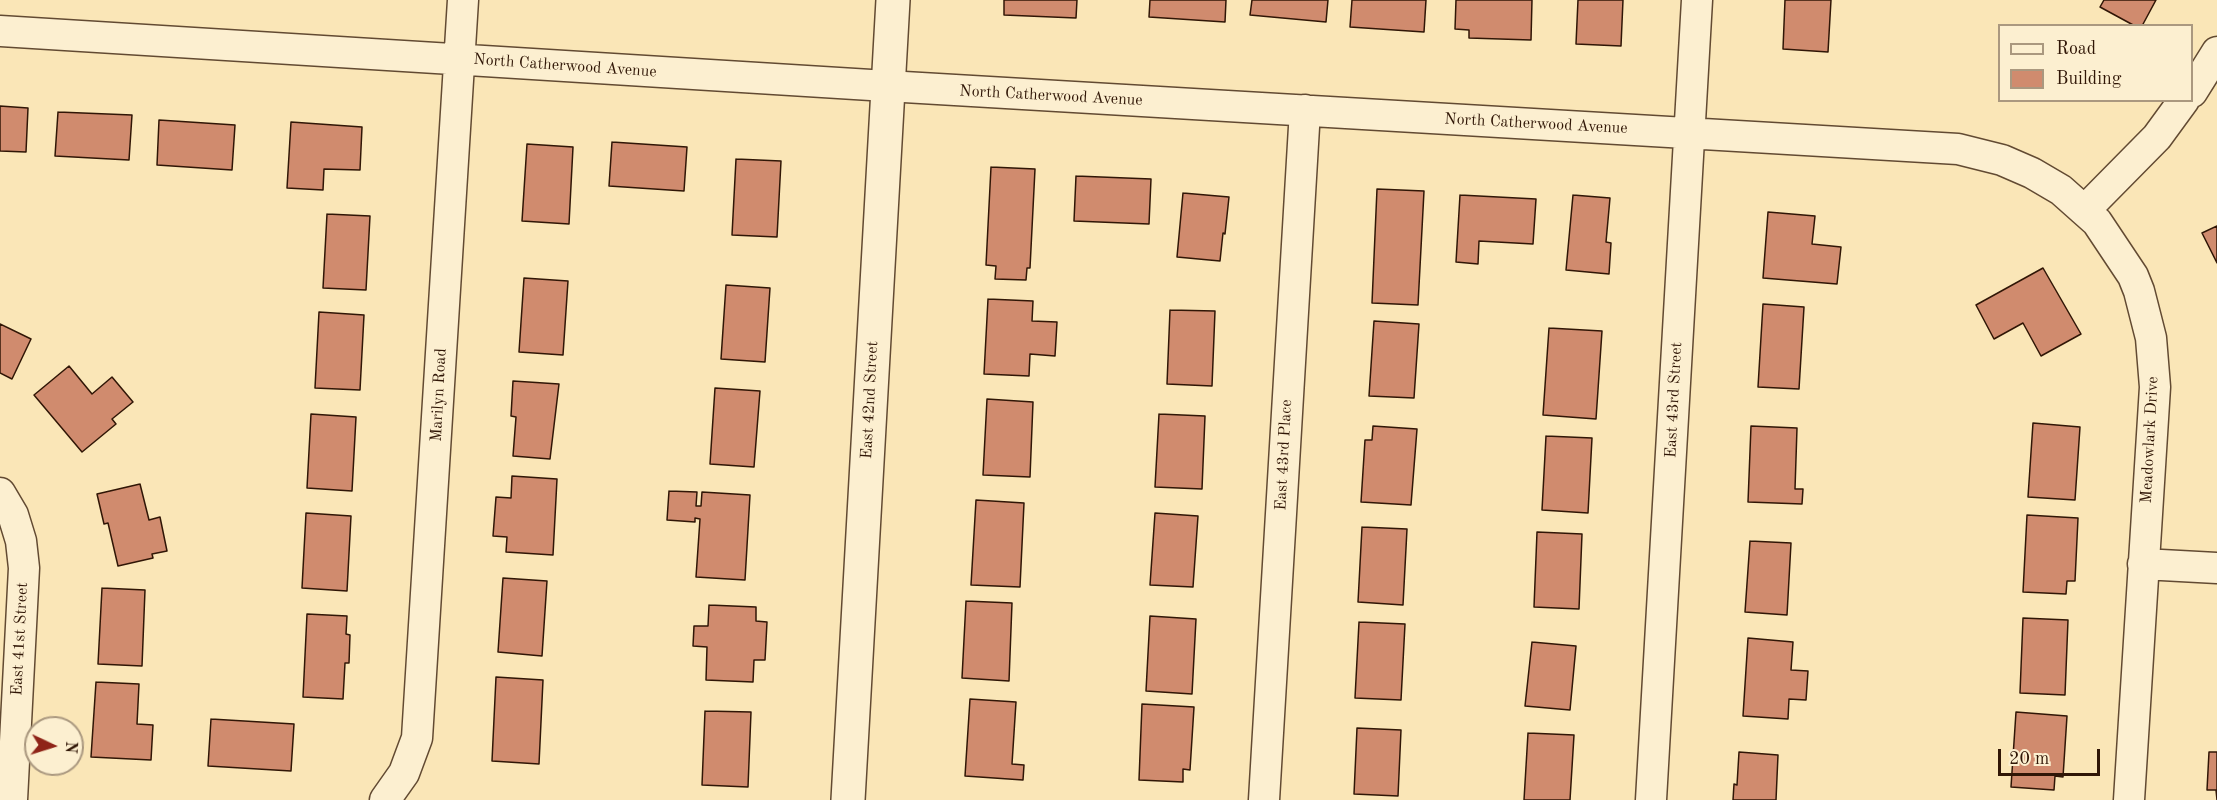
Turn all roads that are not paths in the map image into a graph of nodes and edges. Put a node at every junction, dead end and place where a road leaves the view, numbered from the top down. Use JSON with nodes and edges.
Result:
{"nodes":[{"id":1,"x":463,"y":0,"type":"edge"},
{"id":2,"x":893,"y":0,"type":"edge"},
{"id":3,"x":1697,"y":0,"type":"edge"},
{"id":4,"x":0,"y":31,"type":"edge"},
{"id":5,"x":2217,"y":52,"type":"edge"},
{"id":6,"x":459,"y":60,"type":"junction"},
{"id":7,"x":887,"y":86,"type":"junction"},
{"id":8,"x":2193,"y":90,"type":"edge"},
{"id":9,"x":2183,"y":102,"type":"edge"},
{"id":10,"x":1305,"y":110,"type":"junction"},
{"id":11,"x":1689,"y":133,"type":"junction"},
{"id":12,"x":2085,"y":210,"type":"junction"},
{"id":13,"x":6,"y":504,"type":"edge"},
{"id":14,"x":2143,"y":564,"type":"junction"},
{"id":15,"x":2217,"y":568,"type":"edge"},
{"id":16,"x":390,"y":792,"type":"edge"},
{"id":17,"x":12,"y":800,"type":"edge"},
{"id":18,"x":848,"y":800,"type":"edge"},
{"id":19,"x":1264,"y":800,"type":"edge"},
{"id":20,"x":1651,"y":800,"type":"edge"},
{"id":21,"x":2129,"y":800,"type":"edge"}],
"edges":[{"from":1,"to":6,"type":"street","name":"Marilyn Road"},
{"from":2,"to":7,"type":"street","name":"East 42nd Street"},
{"from":3,"to":11,"type":"street","name":"East 43rd Street"},
{"from":4,"to":6,"type":"street","name":"North Catherwood Avenue"},
{"from":5,"to":8,"type":"street"},
{"from":6,"to":7,"type":"street","name":"North Catherwood Avenue"},
{"from":6,"to":16,"type":"street","name":"Marilyn Road"},
{"from":7,"to":10,"type":"street","name":"North Catherwood Avenue"},
{"from":7,"to":18,"type":"street","name":"East 42nd Street"},
{"from":9,"to":12,"type":"street"},
{"from":10,"to":11,"type":"street","name":"North Catherwood Avenue"},
{"from":10,"to":19,"type":"street","name":"East 43rd Place"},
{"from":11,"to":12,"type":"street","name":"North Catherwood Avenue"},
{"from":11,"to":20,"type":"street","name":"East 43rd Street"},
{"from":12,"to":14,"type":"street","name":"Meadowlark Drive"},
{"from":13,"to":17,"type":"street","name":"East 41st Street"},
{"from":14,"to":15,"type":"street"},
{"from":14,"to":21,"type":"street","name":"Meadowlark Drive"}]}
